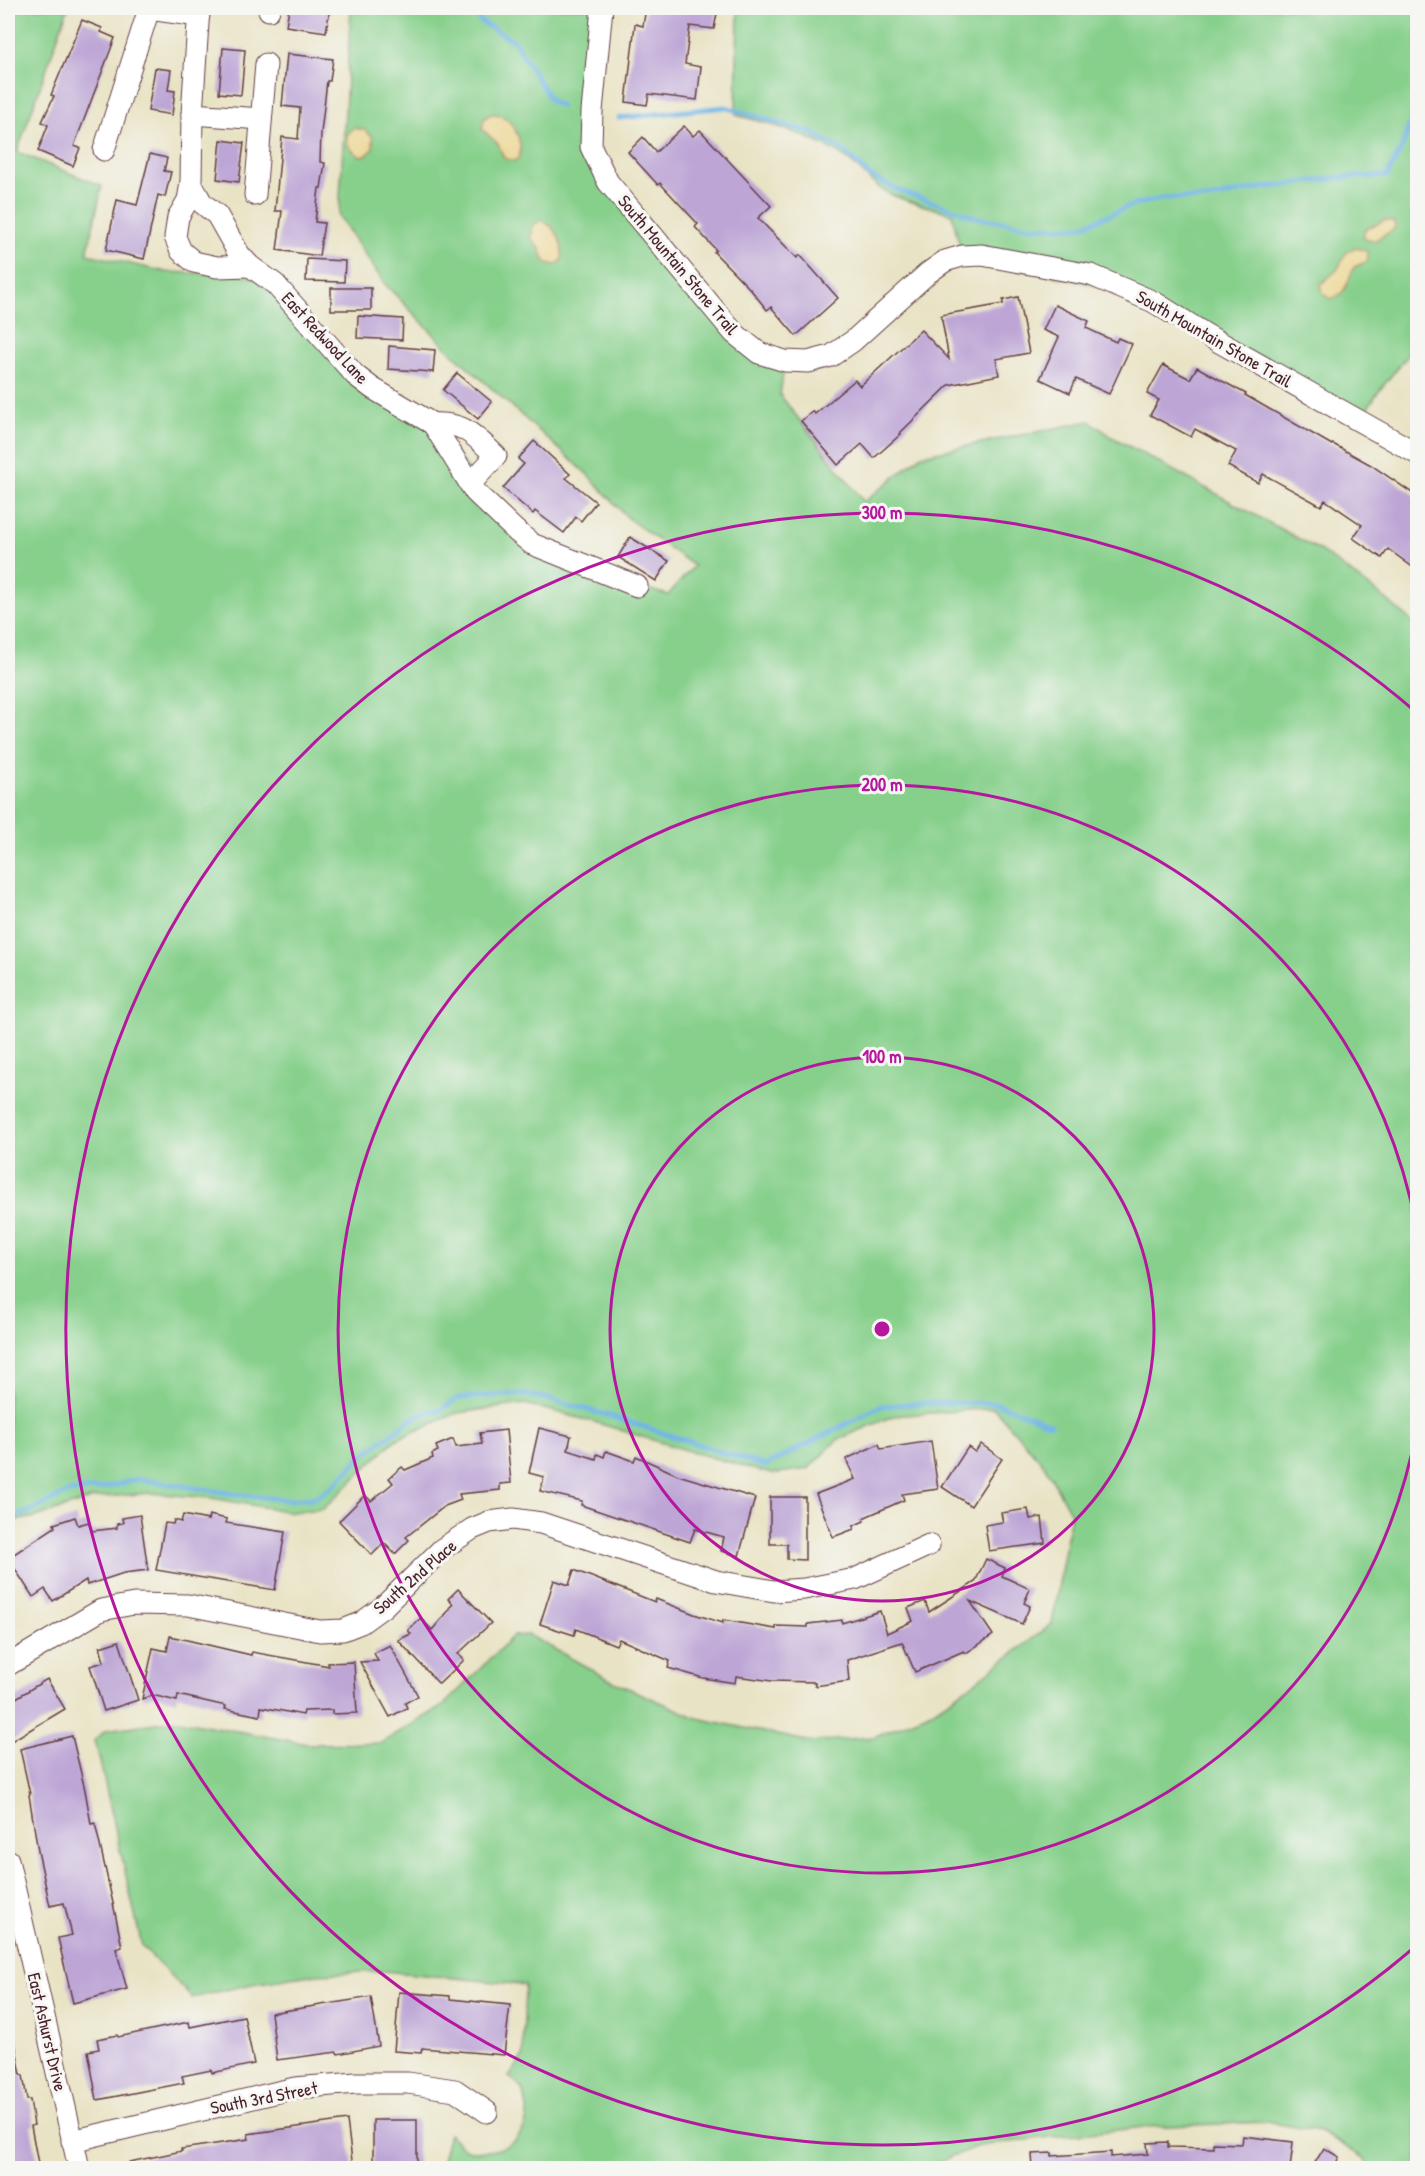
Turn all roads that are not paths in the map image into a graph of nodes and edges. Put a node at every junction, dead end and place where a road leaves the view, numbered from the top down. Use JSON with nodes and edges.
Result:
{"nodes":[{"id":1,"x":602,"y":8,"type":"edge"},
{"id":2,"x":199,"y":12,"type":"edge"},
{"id":3,"x":266,"y":64,"type":"dead end"},
{"id":4,"x":192,"y":114,"type":"junction"},
{"id":5,"x":261,"y":119,"type":"junction"},
{"id":6,"x":104,"y":150,"type":"dead end"},
{"id":7,"x":191,"y":183,"type":"junction"},
{"id":8,"x":255,"y":195,"type":"dead end"},
{"id":9,"x":250,"y":266,"type":"junction"},
{"id":10,"x":433,"y":424,"type":"junction"},
{"id":11,"x":1418,"y":454,"type":"edge"},
{"id":12,"x":470,"y":484,"type":"junction"},
{"id":13,"x":637,"y":586,"type":"dead end"},
{"id":14,"x":929,"y":1545,"type":"dead end"},
{"id":15,"x":8,"y":1665,"type":"edge"},
{"id":16,"x":8,"y":1860,"type":"edge"},
{"id":17,"x":487,"y":2112,"type":"dead end"},
{"id":18,"x":72,"y":2141,"type":"junction"},
{"id":19,"x":79,"y":2169,"type":"edge"}],
"edges":[{"from":1,"to":11,"type":"street","name":"South Mountain Stone Trail"},
{"from":2,"to":4,"type":"street"},
{"from":2,"to":6,"type":"street"},
{"from":3,"to":5,"type":"street"},
{"from":4,"to":5,"type":"street"},
{"from":4,"to":7,"type":"street"},
{"from":5,"to":8,"type":"street"},
{"from":7,"to":9,"type":"street","name":"East Redwood Lane"},
{"from":7,"to":9,"type":"street"},
{"from":9,"to":10,"type":"street","name":"East Redwood Lane"},
{"from":10,"to":12,"type":"street","name":"East Redwood Lane"},
{"from":10,"to":12,"type":"street","name":"East Redwood Lane"},
{"from":12,"to":13,"type":"street","name":"East Redwood Lane"},
{"from":14,"to":15,"type":"street","name":"South 2nd Place"},
{"from":16,"to":18,"type":"street","name":"East Ashurst Drive"},
{"from":17,"to":18,"type":"street","name":"South 3rd Street"},
{"from":18,"to":19,"type":"street","name":"East Ashurst Drive"}]}
